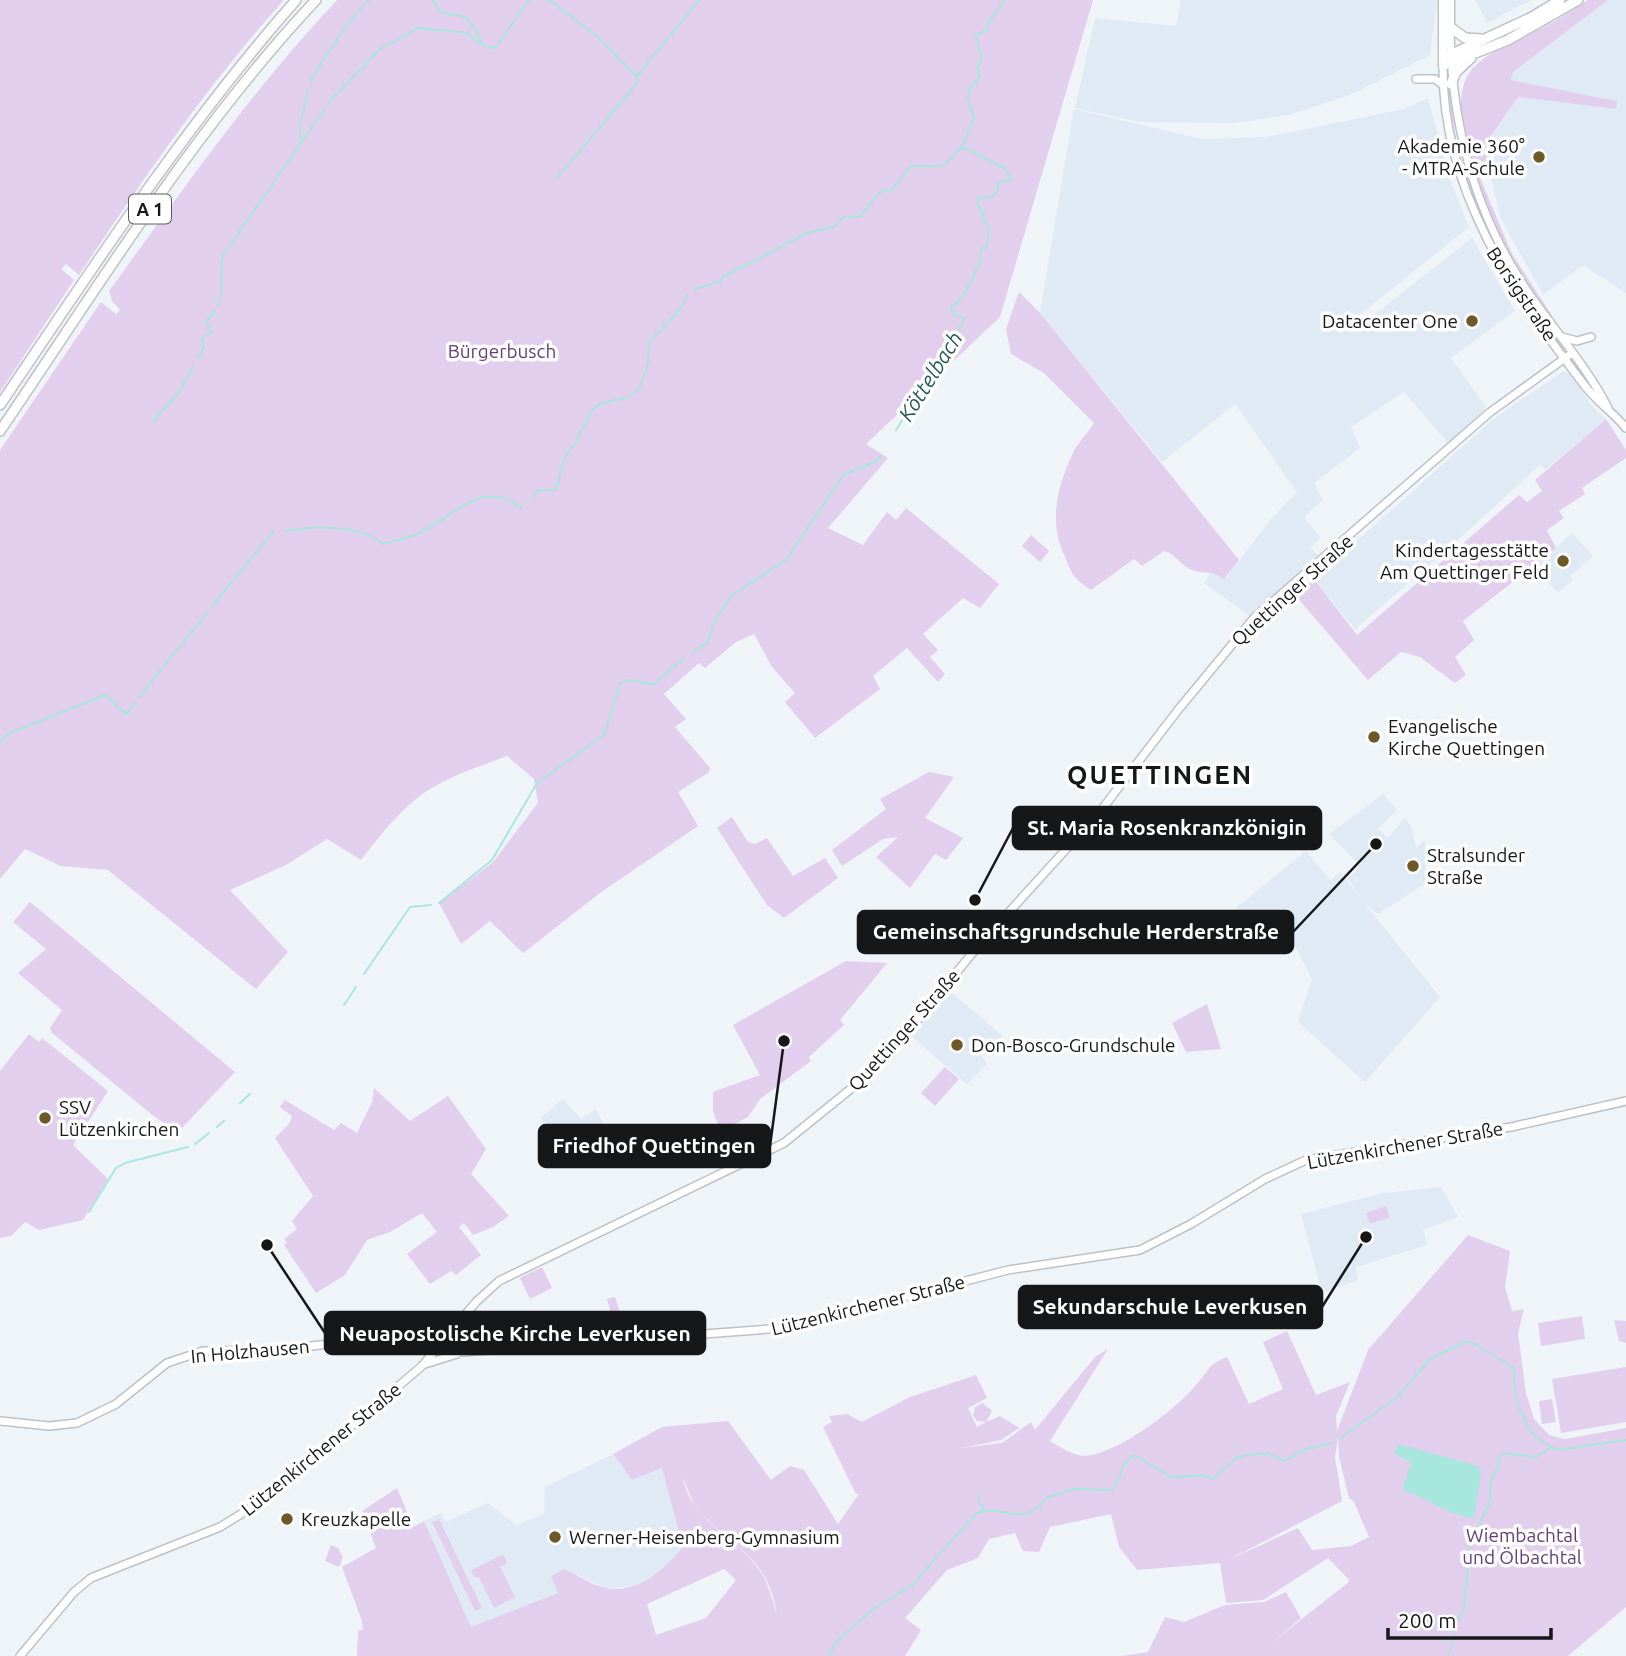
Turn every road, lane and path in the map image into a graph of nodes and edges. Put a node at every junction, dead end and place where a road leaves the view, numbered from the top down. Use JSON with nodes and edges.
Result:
{"nodes":[{"id":1,"x":296,"y":0,"type":"edge"},
{"id":2,"x":316,"y":0,"type":"edge"},
{"id":3,"x":1443,"y":0,"type":"edge"},
{"id":4,"x":1450,"y":0,"type":"edge"},
{"id":5,"x":1560,"y":0,"type":"edge"},
{"id":6,"x":1578,"y":0,"type":"edge"},
{"id":7,"x":1450,"y":27,"type":"junction"},
{"id":8,"x":1488,"y":39,"type":"junction"},
{"id":9,"x":1476,"y":55,"type":"junction"},
{"id":10,"x":1447,"y":58,"type":"junction"},
{"id":11,"x":1416,"y":79,"type":"dead end"},
{"id":12,"x":1447,"y":85,"type":"junction"},
{"id":13,"x":1561,"y":337,"type":"junction"},
{"id":14,"x":1591,"y":337,"type":"dead end"},
{"id":15,"x":1553,"y":343,"type":"junction"},
{"id":16,"x":1566,"y":353,"type":"junction"},
{"id":17,"x":1552,"y":368,"type":"junction"},
{"id":18,"x":1574,"y":370,"type":"junction"},
{"id":19,"x":0,"y":405,"type":"edge"},
{"id":20,"x":1608,"y":408,"type":"junction"},
{"id":21,"x":1626,"y":428,"type":"edge"},
{"id":22,"x":0,"y":431,"type":"edge"},
{"id":23,"x":1626,"y":1101,"type":"edge"},
{"id":24,"x":450,"y":1333,"type":"junction"},
{"id":25,"x":419,"y":1346,"type":"junction"},
{"id":26,"x":434,"y":1350,"type":"junction"},
{"id":27,"x":464,"y":1352,"type":"junction"},
{"id":28,"x":422,"y":1366,"type":"junction"},
{"id":29,"x":0,"y":1421,"type":"edge"},
{"id":30,"x":20,"y":1656,"type":"edge"}],
"edges":[{"from":1,"to":19,"type":"highway","number":"A 1"},
{"from":2,"to":22,"type":"highway","number":"A 1"},
{"from":3,"to":10,"type":"main road"},
{"from":4,"to":7,"type":"main road"},
{"from":5,"to":8,"type":"highway"},
{"from":6,"to":9,"type":"highway"},
{"from":7,"to":8,"type":"highway"},
{"from":7,"to":10,"type":"main road"},
{"from":8,"to":10,"type":"highway"},
{"from":9,"to":10,"type":"highway"},
{"from":9,"to":12,"type":"highway"},
{"from":10,"to":12,"type":"main road"},
{"from":11,"to":12,"type":"main road"},
{"from":12,"to":13,"type":"main road","name":"Borsigstraße"},
{"from":12,"to":15,"type":"main road","name":"Borsigstraße"},
{"from":13,"to":14,"type":"main road"},
{"from":13,"to":16,"type":"main road","name":"Borsigstraße"},
{"from":15,"to":16,"type":"main road","name":"Borsigstraße"},
{"from":15,"to":17,"type":"main road"},
{"from":16,"to":17,"type":"main road","name":"Quettinger Straße"},
{"from":16,"to":18,"type":"main road"},
{"from":16,"to":20,"type":"main road"},
{"from":17,"to":18,"type":"main road"},
{"from":17,"to":24,"type":"main road","name":"Quettinger Straße"},
{"from":18,"to":20,"type":"main road"},
{"from":20,"to":21,"type":"main road"},
{"from":23,"to":27,"type":"main road","name":"Lützenkirchener Straße"},
{"from":24,"to":26,"type":"main road","name":"Quettinger Straße"},
{"from":24,"to":27,"type":"main road"},
{"from":25,"to":26,"type":"main road","name":"In Holzhausen"},
{"from":25,"to":28,"type":"main road"},
{"from":25,"to":29,"type":"main road","name":"In Holzhausen"},
{"from":26,"to":27,"type":"main road","name":"Lützenkirchener Straße"},
{"from":26,"to":28,"type":"main road","name":"Lützenkirchener Straße"},
{"from":27,"to":28,"type":"main road"},
{"from":28,"to":30,"type":"main road","name":"Lützenkirchener Straße"}]}
